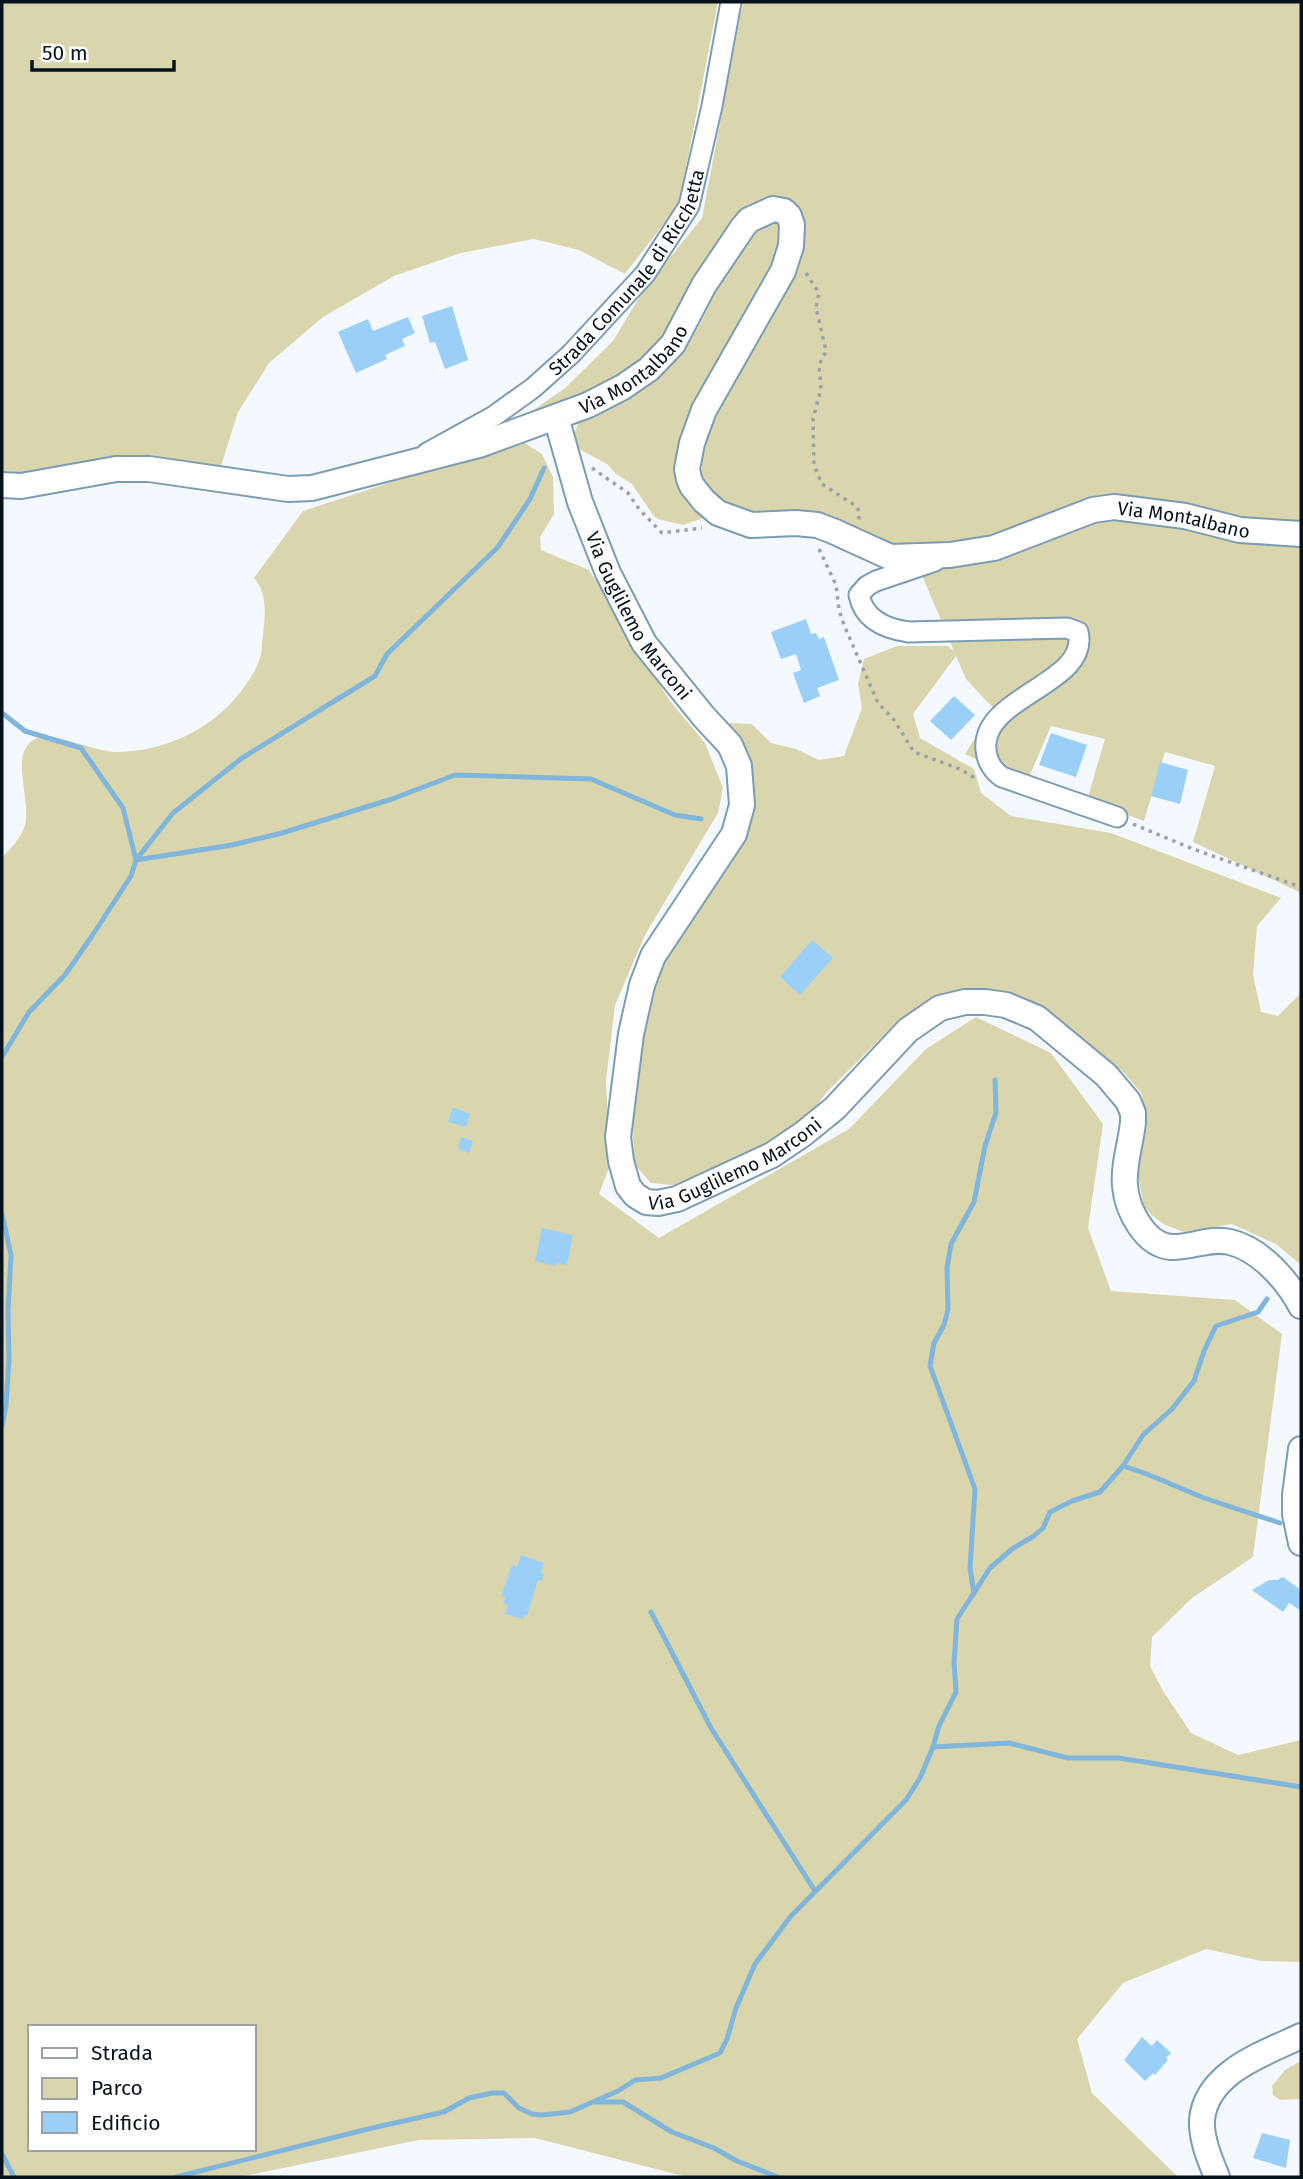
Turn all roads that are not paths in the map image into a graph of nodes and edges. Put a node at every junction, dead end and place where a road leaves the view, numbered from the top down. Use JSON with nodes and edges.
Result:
{"nodes":[{"id":1,"x":731,"y":2,"type":"edge"},
{"id":2,"x":556,"y":417,"type":"junction"},
{"id":3,"x":408,"y":463,"type":"junction"},
{"id":4,"x":2,"y":485,"type":"edge"},
{"id":5,"x":1301,"y":534,"type":"edge"},
{"id":6,"x":950,"y":555,"type":"junction"},
{"id":7,"x":1117,"y":817,"type":"road end"},
{"id":8,"x":1301,"y":1306,"type":"edge"},
{"id":9,"x":1301,"y":1449,"type":"edge"},
{"id":10,"x":1301,"y":1543,"type":"edge"},
{"id":11,"x":1301,"y":2036,"type":"edge"},
{"id":12,"x":1217,"y":2177,"type":"edge"}],
"edges":[{"from":1,"to":3,"type":"street","name":"Strada Comunale di Ricchetta"},
{"from":2,"to":3,"type":"street","name":"Via Montalbano"},
{"from":2,"to":6,"type":"street","name":"Via Montalbano"},
{"from":2,"to":8,"type":"street","name":"Via Guglilemo Marconi"},
{"from":3,"to":4,"type":"street","name":"Via Montalbano"},
{"from":5,"to":6,"type":"street","name":"Via Montalbano"},
{"from":6,"to":7,"type":"street","name":"Via Montalbano"},
{"from":9,"to":10,"type":"street"},
{"from":11,"to":12,"type":"street"}]}
